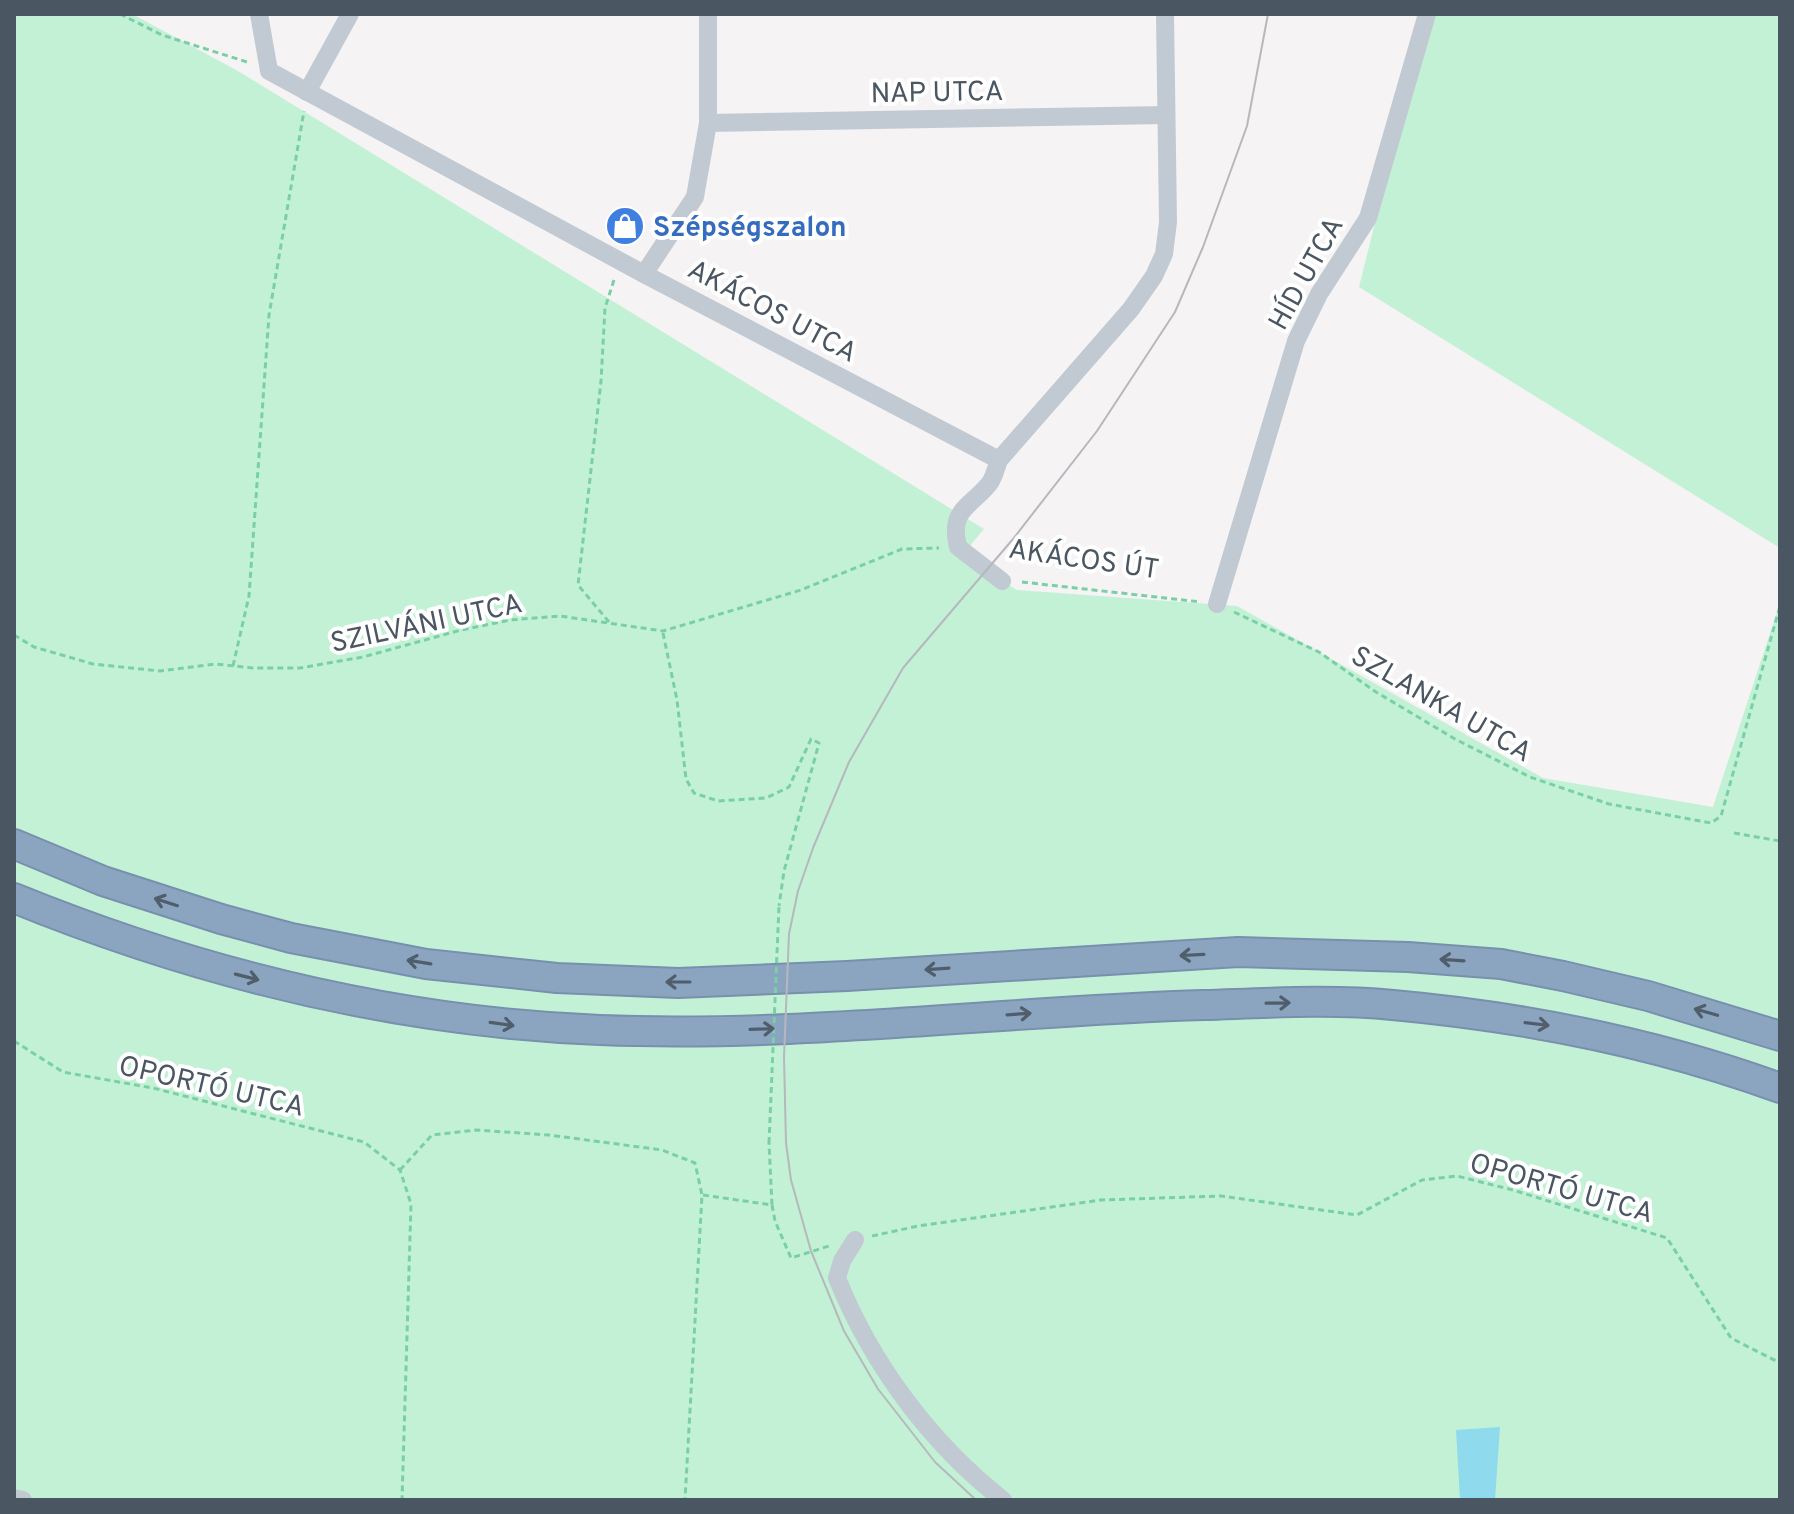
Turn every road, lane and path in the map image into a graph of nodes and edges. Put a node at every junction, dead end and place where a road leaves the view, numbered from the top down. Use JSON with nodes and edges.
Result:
{"nodes":[{"id":1,"x":120,"y":14,"type":"edge"},
{"id":2,"x":259,"y":14,"type":"edge"},
{"id":3,"x":350,"y":14,"type":"edge"},
{"id":4,"x":708,"y":14,"type":"edge"},
{"id":5,"x":1165,"y":14,"type":"edge"},
{"id":6,"x":1427,"y":14,"type":"edge"},
{"id":7,"x":269,"y":71,"type":"junction"},
{"id":8,"x":307,"y":92,"type":"junction"},
{"id":9,"x":1166,"y":115,"type":"junction"},
{"id":10,"x":708,"y":123,"type":"junction"},
{"id":11,"x":619,"y":261,"type":"junction"},
{"id":12,"x":644,"y":274,"type":"junction"},
{"id":13,"x":999,"y":460,"type":"junction"},
{"id":14,"x":964,"y":553,"type":"junction"},
{"id":15,"x":1002,"y":581,"type":"joint"},
{"id":16,"x":1217,"y":604,"type":"junction"},
{"id":17,"x":1780,"y":606,"type":"edge"},
{"id":18,"x":610,"y":623,"type":"junction"},
{"id":19,"x":663,"y":631,"type":"junction"},
{"id":20,"x":14,"y":635,"type":"edge"},
{"id":21,"x":233,"y":666,"type":"junction"},
{"id":22,"x":1734,"y":833,"type":"dead end"},
{"id":23,"x":1780,"y":841,"type":"edge"},
{"id":24,"x":14,"y":844,"type":"edge"},
{"id":25,"x":14,"y":898,"type":"edge"},
{"id":26,"x":1780,"y":1036,"type":"edge"},
{"id":27,"x":14,"y":1041,"type":"edge"},
{"id":28,"x":1780,"y":1088,"type":"edge"},
{"id":29,"x":400,"y":1170,"type":"junction"},
{"id":30,"x":702,"y":1195,"type":"junction"},
{"id":31,"x":772,"y":1205,"type":"junction"},
{"id":32,"x":855,"y":1240,"type":"junction"},
{"id":33,"x":1780,"y":1363,"type":"edge"},
{"id":34,"x":14,"y":1498,"type":"edge"},
{"id":35,"x":23,"y":1500,"type":"edge"},
{"id":36,"x":402,"y":1500,"type":"edge"},
{"id":37,"x":685,"y":1500,"type":"edge"},
{"id":38,"x":1003,"y":1500,"type":"edge"}],
"edges":[{"from":1,"to":7,"type":"path"},
{"from":2,"to":7,"type":"street"},
{"from":3,"to":8,"type":"street"},
{"from":4,"to":10,"type":"street"},
{"from":5,"to":9,"type":"street"},
{"from":6,"to":16,"type":"street","name":"HÍD UTCA"},
{"from":7,"to":8,"type":"street","name":"AKÁCOS UTCA"},
{"from":8,"to":11,"type":"street","name":"AKÁCOS UTCA"},
{"from":8,"to":21,"type":"path"},
{"from":9,"to":10,"type":"street","name":"NAP UTCA"},
{"from":9,"to":13,"type":"street"},
{"from":10,"to":12,"type":"street"},
{"from":11,"to":12,"type":"street","name":"AKÁCOS UTCA"},
{"from":11,"to":18,"type":"path"},
{"from":12,"to":13,"type":"street","name":"AKÁCOS UTCA"},
{"from":13,"to":14,"type":"street"},
{"from":14,"to":15,"type":"street","name":"AKÁCOS ÚT"},
{"from":14,"to":19,"type":"path","name":"SZILVÁNI UTCA"},
{"from":15,"to":16,"type":"path","name":"AKÁCOS ÚT"},
{"from":16,"to":17,"type":"path","name":"SZLANKA UTCA"},
{"from":18,"to":19,"type":"path","name":"SZILVÁNI UTCA"},
{"from":18,"to":21,"type":"path","name":"SZILVÁNI UTCA"},
{"from":19,"to":31,"type":"path","bridge":true},
{"from":20,"to":21,"type":"path","name":"SZILVÁNI UTCA"},
{"from":22,"to":23,"type":"path"},
{"from":26,"to":24,"type":"highway","one_way":true},
{"from":25,"to":28,"type":"highway","one_way":true},
{"from":27,"to":29,"type":"path","name":"OPORTÓ UTCA"},
{"from":29,"to":30,"type":"path"},
{"from":29,"to":36,"type":"path"},
{"from":30,"to":31,"type":"path"},
{"from":30,"to":37,"type":"path"},
{"from":31,"to":32,"type":"path","name":"OPORTÓ UTCA"},
{"from":32,"to":33,"type":"path","name":"OPORTÓ UTCA"},
{"from":32,"to":38,"type":"street"},
{"from":34,"to":35,"type":"street"}]}
